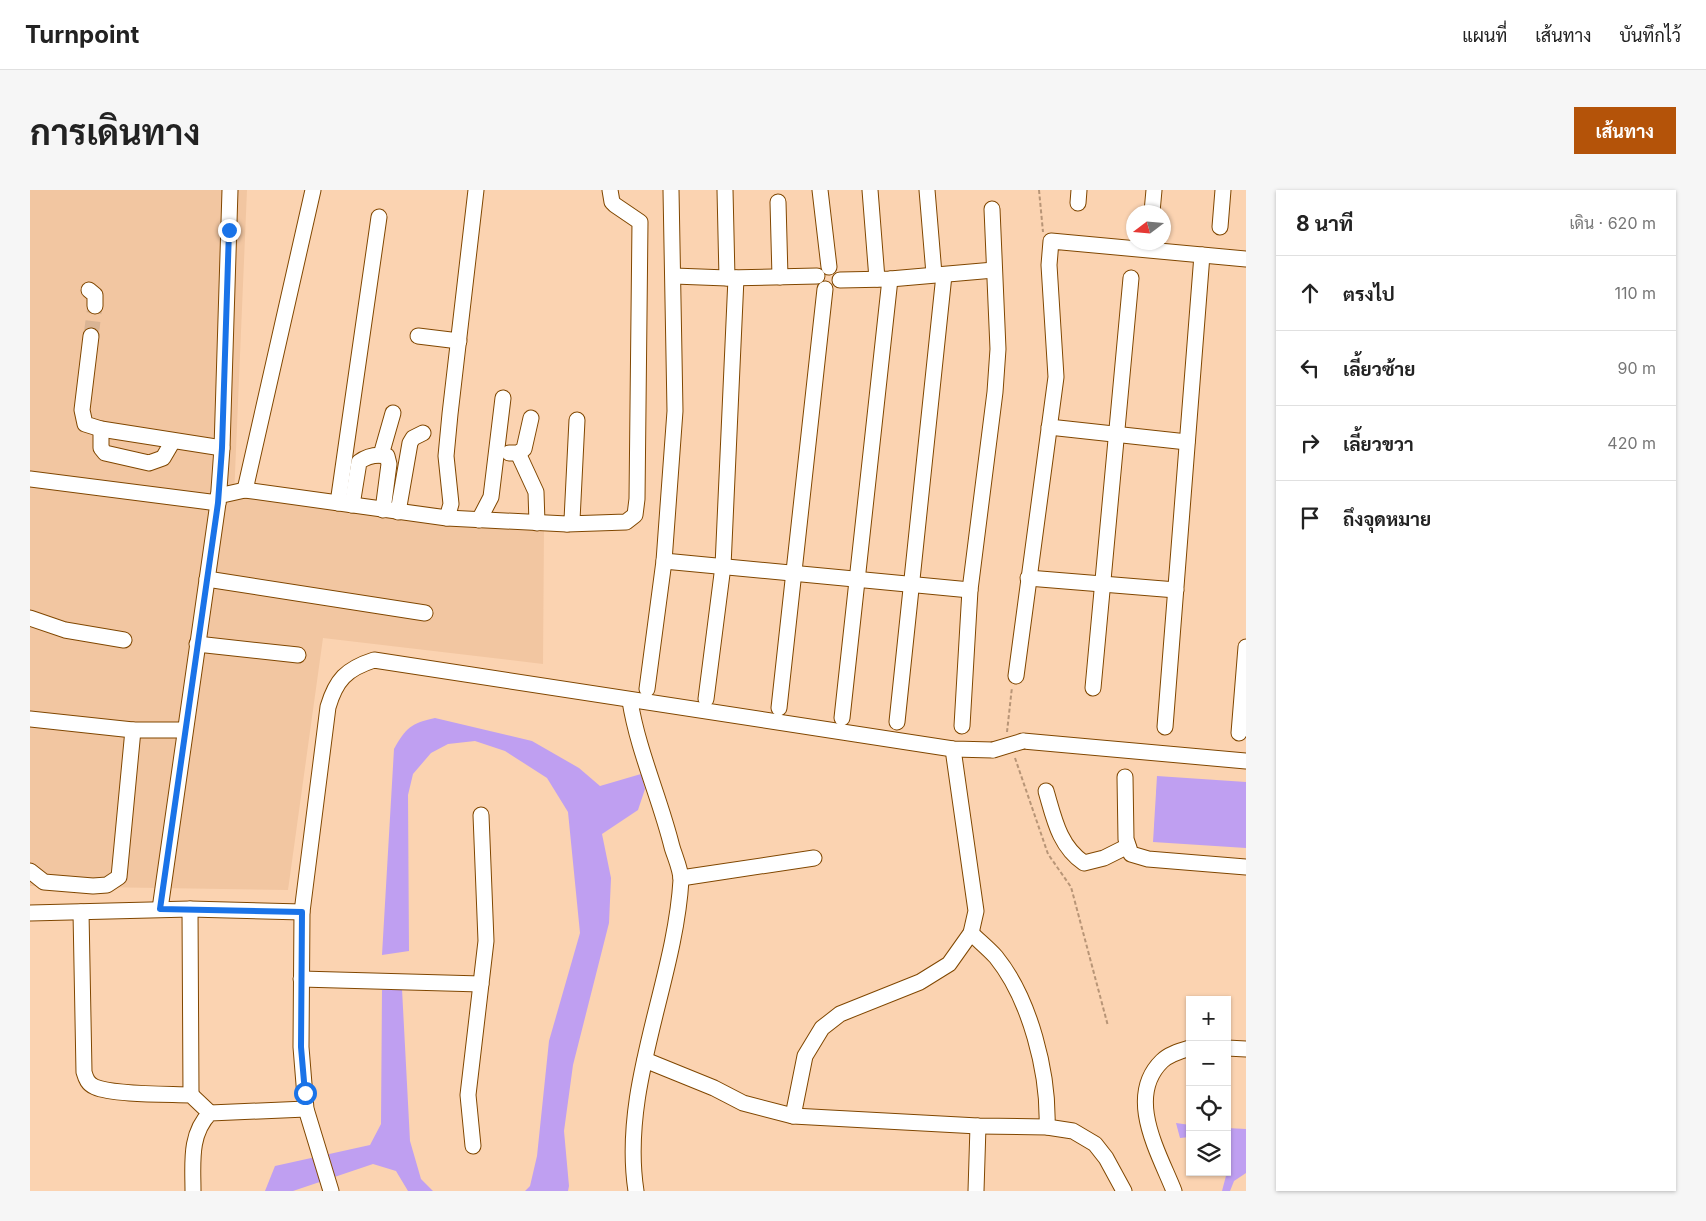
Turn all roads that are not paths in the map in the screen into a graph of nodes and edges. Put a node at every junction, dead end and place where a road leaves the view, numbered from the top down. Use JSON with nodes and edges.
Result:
{"nodes":[{"id":1,"x":230,"y":190,"type":"edge"},
{"id":2,"x":313,"y":190,"type":"edge"},
{"id":3,"x":476,"y":190,"type":"edge"},
{"id":4,"x":610,"y":190,"type":"edge"},
{"id":5,"x":671,"y":190,"type":"edge"},
{"id":6,"x":725,"y":190,"type":"edge"},
{"id":7,"x":820,"y":190,"type":"edge"},
{"id":8,"x":870,"y":190,"type":"edge"},
{"id":9,"x":927,"y":190,"type":"edge"},
{"id":10,"x":1154,"y":190,"type":"edge"},
{"id":11,"x":1223,"y":190,"type":"edge"},
{"id":12,"x":778,"y":202,"type":"dead end"},
{"id":13,"x":1153,"y":205,"type":"edge"},
{"id":14,"x":992,"y":209,"type":"dead end"},
{"id":15,"x":379,"y":218,"type":"dead end"},
{"id":16,"x":1220,"y":226,"type":"dead end"},
{"id":17,"x":1202,"y":255,"type":"junction"},
{"id":18,"x":1246,"y":259,"type":"edge"},
{"id":19,"x":994,"y":270,"type":"junction"},
{"id":20,"x":939,"y":274,"type":"junction"},
{"id":21,"x":674,"y":276,"type":"junction"},
{"id":22,"x":780,"y":277,"type":"junction"},
{"id":23,"x":824,"y":277,"type":"junction"},
{"id":24,"x":731,"y":278,"type":"junction"},
{"id":25,"x":1131,"y":278,"type":"dead end"},
{"id":26,"x":884,"y":279,"type":"junction"},
{"id":27,"x":89,"y":290,"type":"dead end"},
{"id":28,"x":95,"y":306,"type":"tunnel mouth"},
{"id":29,"x":91,"y":336,"type":"tunnel mouth"},
{"id":30,"x":418,"y":336,"type":"dead end"},
{"id":31,"x":459,"y":341,"type":"junction"},
{"id":32,"x":503,"y":398,"type":"dead end"},
{"id":33,"x":393,"y":413,"type":"dead end"},
{"id":34,"x":531,"y":418,"type":"dead end"},
{"id":35,"x":577,"y":420,"type":"dead end"},
{"id":36,"x":1049,"y":427,"type":"junction"},
{"id":37,"x":101,"y":429,"type":"junction"},
{"id":38,"x":423,"y":433,"type":"dead end"},
{"id":39,"x":1116,"y":434,"type":"junction"},
{"id":40,"x":173,"y":441,"type":"junction"},
{"id":41,"x":1187,"y":442,"type":"junction"},
{"id":42,"x":222,"y":448,"type":"junction"},
{"id":43,"x":497,"y":452,"type":"junction"},
{"id":44,"x":518,"y":453,"type":"junction"},
{"id":45,"x":381,"y":455,"type":"junction"},
{"id":46,"x":30,"y":479,"type":"edge"},
{"id":47,"x":245,"y":490,"type":"junction"},
{"id":48,"x":218,"y":500,"type":"junction"},
{"id":49,"x":345,"y":504,"type":"junction"},
{"id":50,"x":390,"y":511,"type":"junction"},
{"id":51,"x":447,"y":518,"type":"junction"},
{"id":52,"x":479,"y":520,"type":"junction"},
{"id":53,"x":537,"y":523,"type":"junction"},
{"id":54,"x":567,"y":524,"type":"junction"},
{"id":55,"x":664,"y":561,"type":"junction"},
{"id":56,"x":723,"y":566,"type":"junction"},
{"id":57,"x":795,"y":572,"type":"junction"},
{"id":58,"x":857,"y":577,"type":"junction"},
{"id":59,"x":1028,"y":578,"type":"junction"},
{"id":60,"x":207,"y":579,"type":"junction"},
{"id":61,"x":913,"y":584,"type":"junction"},
{"id":62,"x":1103,"y":584,"type":"junction"},
{"id":63,"x":970,"y":590,"type":"junction"},
{"id":64,"x":1176,"y":590,"type":"junction"},
{"id":65,"x":424,"y":613,"type":"dead end"},
{"id":66,"x":30,"y":618,"type":"edge"},
{"id":67,"x":124,"y":640,"type":"dead end"},
{"id":68,"x":197,"y":644,"type":"junction"},
{"id":69,"x":1246,"y":647,"type":"edge"},
{"id":70,"x":298,"y":655,"type":"dead end"},
{"id":71,"x":1014,"y":681,"type":"road end"},
{"id":72,"x":1093,"y":688,"type":"dead end"},
{"id":73,"x":647,"y":689,"type":"dead end"},
{"id":74,"x":706,"y":699,"type":"dead end"},
{"id":75,"x":630,"y":701,"type":"junction"},
{"id":76,"x":779,"y":708,"type":"dead end"},
{"id":77,"x":842,"y":718,"type":"dead end"},
{"id":78,"x":30,"y":719,"type":"edge"},
{"id":79,"x":897,"y":722,"type":"dead end"},
{"id":80,"x":962,"y":726,"type":"dead end"},
{"id":81,"x":1165,"y":727,"type":"dead end"},
{"id":82,"x":133,"y":730,"type":"junction"},
{"id":83,"x":184,"y":730,"type":"junction"},
{"id":84,"x":1239,"y":733,"type":"dead end"},
{"id":85,"x":953,"y":750,"type":"junction"},
{"id":86,"x":1246,"y":761,"type":"edge"},
{"id":87,"x":1125,"y":777,"type":"dead end"},
{"id":88,"x":1046,"y":791,"type":"dead end"},
{"id":89,"x":481,"y":815,"type":"dead end"},
{"id":90,"x":1128,"y":846,"type":"junction"},
{"id":91,"x":814,"y":858,"type":"dead end"},
{"id":92,"x":1246,"y":867,"type":"edge"},
{"id":93,"x":30,"y":871,"type":"edge"},
{"id":94,"x":681,"y":878,"type":"junction"},
{"id":95,"x":160,"y":909,"type":"junction"},
{"id":96,"x":190,"y":909,"type":"junction"},
{"id":97,"x":81,"y":912,"type":"junction"},
{"id":98,"x":302,"y":912,"type":"junction"},
{"id":99,"x":30,"y":913,"type":"edge"},
{"id":100,"x":971,"y":933,"type":"junction"},
{"id":101,"x":301,"y":979,"type":"junction"},
{"id":102,"x":481,"y":984,"type":"junction"},
{"id":103,"x":1231,"y":1048,"type":"edge"},
{"id":104,"x":1186,"y":1049,"type":"edge"},
{"id":105,"x":1246,"y":1049,"type":"edge"},
{"id":106,"x":645,"y":1060,"type":"junction"},
{"id":107,"x":192,"y":1095,"type":"junction"},
{"id":108,"x":306,"y":1108,"type":"junction"},
{"id":109,"x":210,"y":1113,"type":"junction"},
{"id":110,"x":793,"y":1116,"type":"junction"},
{"id":111,"x":978,"y":1126,"type":"junction"},
{"id":112,"x":1047,"y":1127,"type":"junction"},
{"id":113,"x":473,"y":1146,"type":"dead end"},
{"id":114,"x":330,"y":1189,"type":"edge"},
{"id":115,"x":193,"y":1191,"type":"edge"},
{"id":116,"x":636,"y":1191,"type":"edge"},
{"id":117,"x":976,"y":1191,"type":"edge"},
{"id":118,"x":1124,"y":1191,"type":"edge"},
{"id":119,"x":1174,"y":1191,"type":"edge"}],
"edges":[{"from":1,"to":42,"type":"street"},
{"from":2,"to":47,"type":"street"},
{"from":3,"to":31,"type":"street"},
{"from":4,"to":54,"type":"street"},
{"from":5,"to":21,"type":"street"},
{"from":6,"to":24,"type":"street"},
{"from":7,"to":23,"type":"street"},
{"from":8,"to":26,"type":"street"},
{"from":9,"to":20,"type":"street"},
{"from":10,"to":13,"type":"street"},
{"from":11,"to":16,"type":"street"},
{"from":12,"to":22,"type":"street"},
{"from":14,"to":19,"type":"street"},
{"from":15,"to":49,"type":"street"},
{"from":17,"to":18,"type":"street"},
{"from":17,"to":36,"type":"street"},
{"from":17,"to":41,"type":"street"},
{"from":19,"to":20,"type":"street"},
{"from":19,"to":63,"type":"street"},
{"from":20,"to":26,"type":"street"},
{"from":20,"to":61,"type":"street"},
{"from":21,"to":24,"type":"street"},
{"from":21,"to":55,"type":"street"},
{"from":22,"to":23,"type":"street"},
{"from":22,"to":24,"type":"street"},
{"from":23,"to":26,"type":"street"},
{"from":23,"to":57,"type":"street"},
{"from":24,"to":56,"type":"street"},
{"from":25,"to":39,"type":"street"},
{"from":26,"to":58,"type":"street"},
{"from":27,"to":28,"type":"street"},
{"from":29,"to":37,"type":"street"},
{"from":30,"to":31,"type":"street"},
{"from":31,"to":51,"type":"street"},
{"from":32,"to":43,"type":"street"},
{"from":33,"to":45,"type":"street"},
{"from":34,"to":44,"type":"street"},
{"from":35,"to":54,"type":"street"},
{"from":36,"to":39,"type":"street"},
{"from":36,"to":59,"type":"street"},
{"from":37,"to":40,"type":"street"},
{"from":37,"to":40,"type":"street"},
{"from":38,"to":50,"type":"street"},
{"from":39,"to":41,"type":"street"},
{"from":39,"to":62,"type":"street"},
{"from":40,"to":42,"type":"street"},
{"from":41,"to":64,"type":"street"},
{"from":42,"to":48,"type":"street"},
{"from":43,"to":44,"type":"street"},
{"from":43,"to":52,"type":"street"},
{"from":44,"to":53,"type":"street"},
{"from":45,"to":49,"type":"street"},
{"from":45,"to":50,"type":"street"},
{"from":46,"to":48,"type":"street"},
{"from":47,"to":48,"type":"street"},
{"from":47,"to":49,"type":"street"},
{"from":48,"to":60,"type":"street"},
{"from":49,"to":50,"type":"street"},
{"from":50,"to":51,"type":"street"},
{"from":51,"to":52,"type":"street"},
{"from":52,"to":53,"type":"street"},
{"from":53,"to":54,"type":"street"},
{"from":55,"to":56,"type":"street"},
{"from":55,"to":73,"type":"street"},
{"from":56,"to":57,"type":"street"},
{"from":56,"to":74,"type":"street"},
{"from":57,"to":58,"type":"street"},
{"from":57,"to":76,"type":"street"},
{"from":58,"to":61,"type":"street"},
{"from":58,"to":77,"type":"street"},
{"from":59,"to":62,"type":"street"},
{"from":59,"to":71,"type":"street"},
{"from":60,"to":65,"type":"street"},
{"from":60,"to":68,"type":"street"},
{"from":61,"to":63,"type":"street"},
{"from":61,"to":79,"type":"street"},
{"from":62,"to":64,"type":"street"},
{"from":62,"to":72,"type":"street"},
{"from":63,"to":80,"type":"street"},
{"from":64,"to":81,"type":"street"},
{"from":66,"to":67,"type":"street"},
{"from":68,"to":70,"type":"street"},
{"from":68,"to":83,"type":"street"},
{"from":69,"to":84,"type":"street"},
{"from":75,"to":85,"type":"street"},
{"from":75,"to":94,"type":"street"},
{"from":75,"to":98,"type":"street"},
{"from":78,"to":82,"type":"street"},
{"from":82,"to":83,"type":"street"},
{"from":82,"to":93,"type":"street"},
{"from":83,"to":95,"type":"street"},
{"from":85,"to":86,"type":"street","bridge":true},
{"from":85,"to":100,"type":"street"},
{"from":87,"to":90,"type":"street"},
{"from":88,"to":90,"type":"street"},
{"from":89,"to":102,"type":"street"},
{"from":90,"to":92,"type":"street"},
{"from":91,"to":94,"type":"street"},
{"from":94,"to":106,"type":"street"},
{"from":95,"to":96,"type":"street"},
{"from":95,"to":97,"type":"street"},
{"from":96,"to":98,"type":"street"},
{"from":96,"to":107,"type":"street"},
{"from":97,"to":99,"type":"street"},
{"from":97,"to":107,"type":"street"},
{"from":98,"to":101,"type":"street"},
{"from":100,"to":110,"type":"street"},
{"from":100,"to":112,"type":"street"},
{"from":101,"to":102,"type":"street"},
{"from":101,"to":108,"type":"street"},
{"from":102,"to":113,"type":"street"},
{"from":103,"to":105,"type":"street"},
{"from":104,"to":119,"type":"street"},
{"from":106,"to":110,"type":"street"},
{"from":106,"to":116,"type":"street"},
{"from":107,"to":109,"type":"street"},
{"from":108,"to":109,"type":"street"},
{"from":108,"to":114,"type":"street"},
{"from":109,"to":115,"type":"street"},
{"from":110,"to":111,"type":"street"},
{"from":111,"to":112,"type":"street"},
{"from":111,"to":117,"type":"street"},
{"from":112,"to":118,"type":"street"}]}
